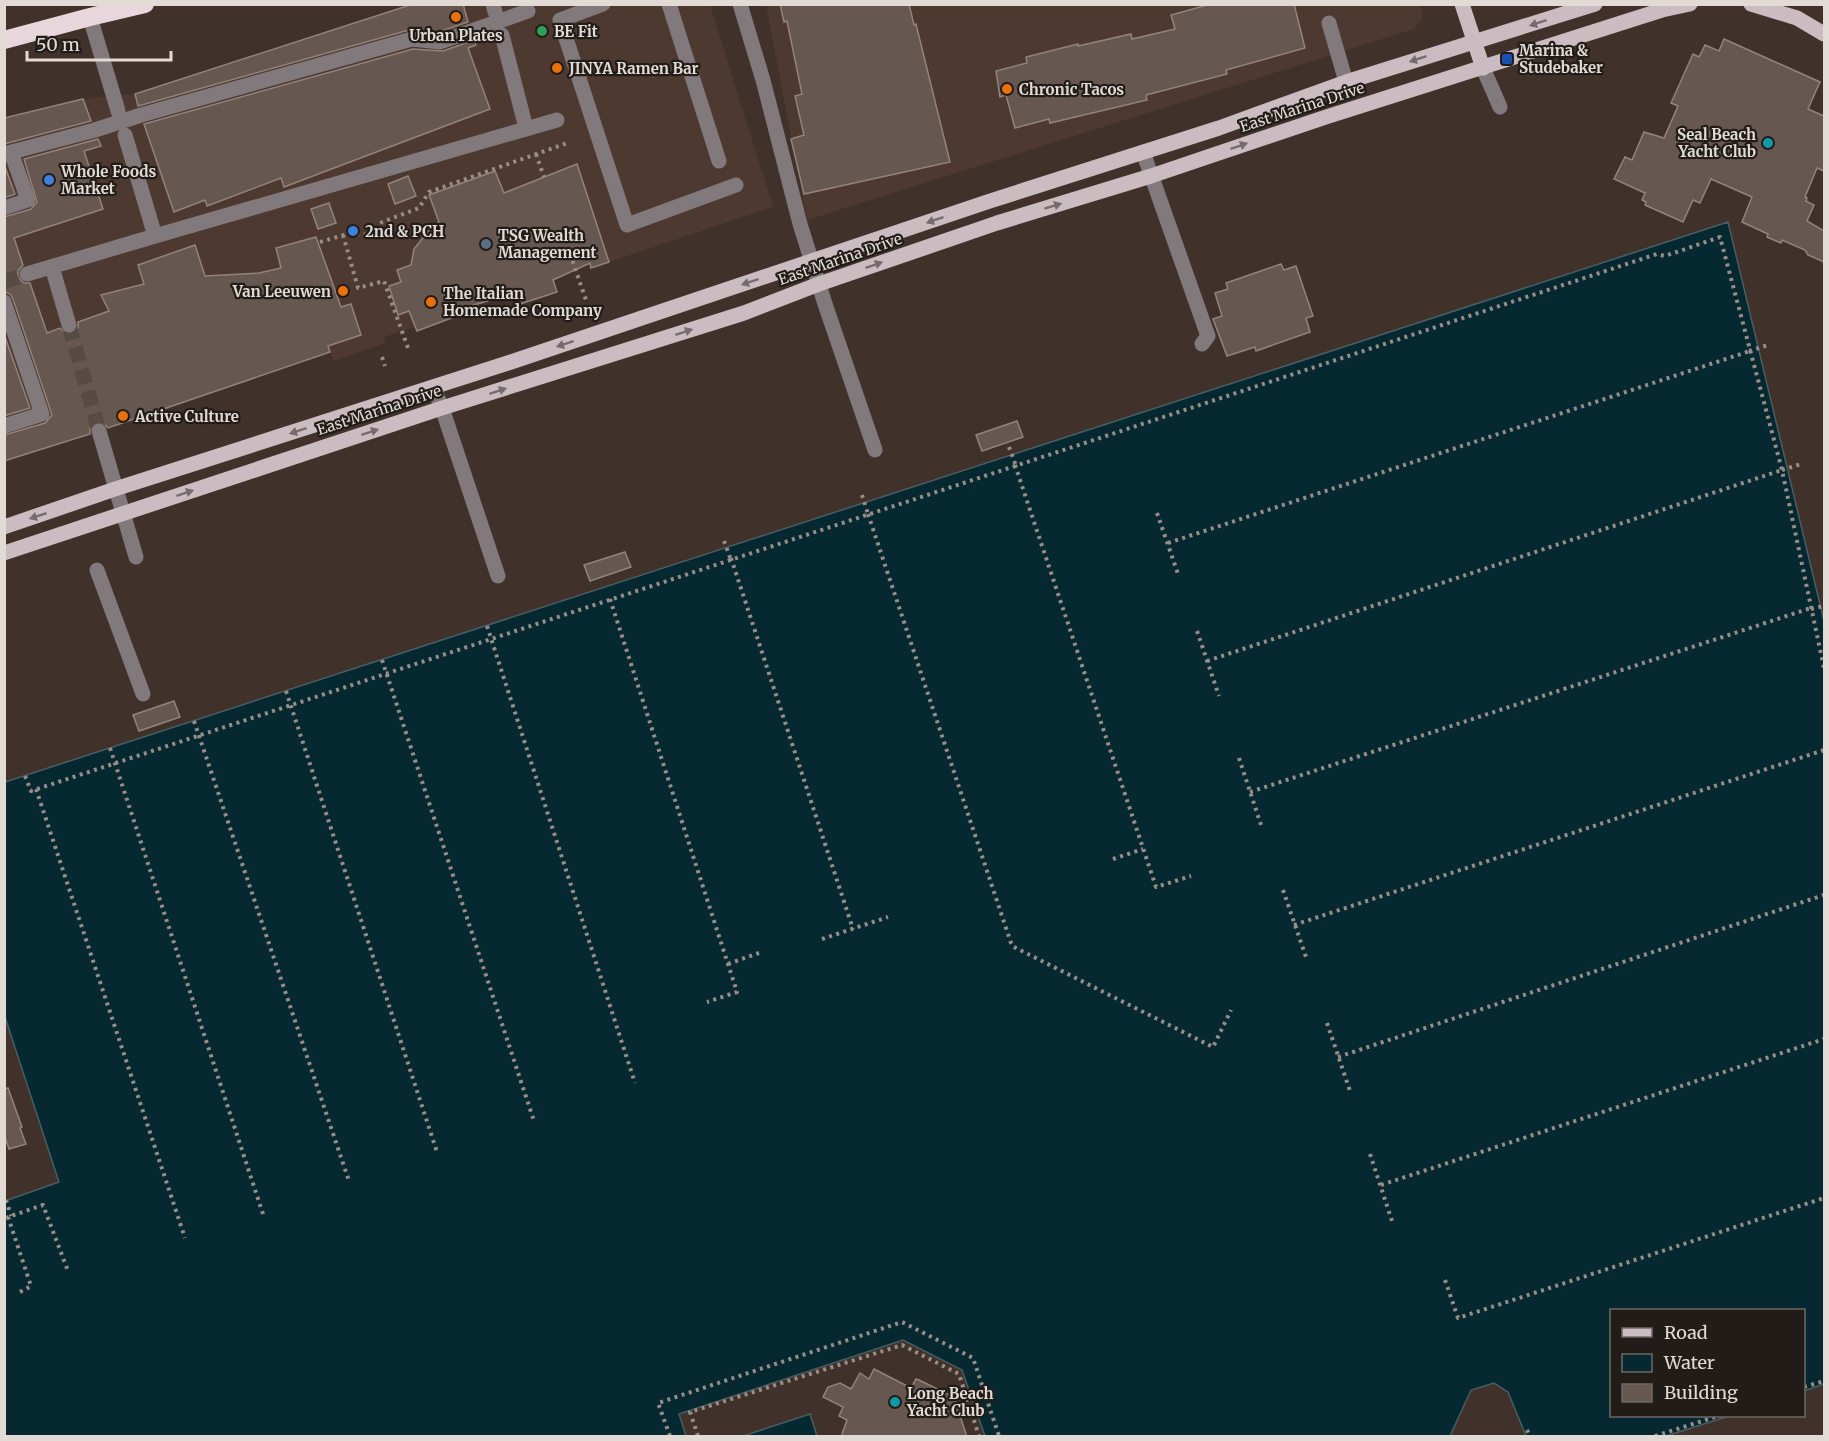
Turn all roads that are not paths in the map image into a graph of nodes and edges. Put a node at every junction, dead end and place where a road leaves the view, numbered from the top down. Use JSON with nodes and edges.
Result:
{"nodes":[{"id":1,"x":145,"y":4,"type":"edge"},
{"id":2,"x":603,"y":4,"type":"edge"},
{"id":3,"x":669,"y":4,"type":"edge"},
{"id":4,"x":740,"y":4,"type":"edge"},
{"id":5,"x":1462,"y":4,"type":"edge"},
{"id":6,"x":1595,"y":4,"type":"edge"},
{"id":7,"x":1690,"y":4,"type":"edge"},
{"id":8,"x":1756,"y":5,"type":"edge"},
{"id":9,"x":528,"y":11,"type":"dead end"},
{"id":10,"x":90,"y":17,"type":"junction"},
{"id":11,"x":1329,"y":23,"type":"dead end"},
{"id":12,"x":1824,"y":34,"type":"edge"},
{"id":13,"x":502,"y":35,"type":"dead end"},
{"id":14,"x":4,"y":40,"type":"edge"},
{"id":15,"x":1474,"y":41,"type":"junction"},
{"id":16,"x":1483,"y":68,"type":"junction"},
{"id":17,"x":1346,"y":82,"type":"junction"},
{"id":18,"x":1500,"y":107,"type":"dead end"},
{"id":19,"x":118,"y":111,"type":"dead end"},
{"id":20,"x":557,"y":120,"type":"dead end"},
{"id":21,"x":526,"y":128,"type":"junction"},
{"id":22,"x":125,"y":135,"type":"dead end"},
{"id":23,"x":1143,"y":152,"type":"junction"},
{"id":24,"x":8,"y":153,"type":"edge"},
{"id":25,"x":719,"y":161,"type":"dead end"},
{"id":26,"x":1151,"y":176,"type":"junction"},
{"id":27,"x":736,"y":185,"type":"dead end"},
{"id":28,"x":4,"y":208,"type":"edge"},
{"id":29,"x":155,"y":236,"type":"junction"},
{"id":30,"x":812,"y":262,"type":"junction"},
{"id":31,"x":52,"y":267,"type":"junction"},
{"id":32,"x":27,"y":274,"type":"tunnel mouth"},
{"id":33,"x":819,"y":284,"type":"junction"},
{"id":34,"x":4,"y":302,"type":"edge"},
{"id":35,"x":69,"y":324,"type":"tunnel mouth"},
{"id":36,"x":1202,"y":344,"type":"dead end"},
{"id":37,"x":433,"y":387,"type":"junction"},
{"id":38,"x":442,"y":408,"type":"junction"},
{"id":39,"x":4,"y":426,"type":"edge"},
{"id":40,"x":99,"y":431,"type":"tunnel mouth"},
{"id":41,"x":875,"y":450,"type":"dead end"},
{"id":42,"x":115,"y":489,"type":"junction"},
{"id":43,"x":122,"y":514,"type":"junction"},
{"id":44,"x":4,"y":527,"type":"edge"},
{"id":45,"x":4,"y":553,"type":"edge"},
{"id":46,"x":136,"y":557,"type":"dead end"},
{"id":47,"x":97,"y":570,"type":"dead end"},
{"id":48,"x":498,"y":576,"type":"dead end"},
{"id":49,"x":143,"y":694,"type":"dead end"}],
"edges":[{"from":1,"to":10,"type":"highway"},
{"from":2,"to":27,"type":"lane"},
{"from":3,"to":25,"type":"lane"},
{"from":4,"to":30,"type":"lane"},
{"from":5,"to":15,"type":"main road"},
{"from":6,"to":15,"type":"main road","name":"East Marina Drive","one_way":true},
{"from":7,"to":16,"type":"main road","name":"East Marina Drive"},
{"from":8,"to":12,"type":"main road"},
{"from":9,"to":24,"type":"lane"},
{"from":10,"to":14,"type":"highway"},
{"from":10,"to":19,"type":"lane"},
{"from":11,"to":17,"type":"lane"},
{"from":13,"to":21,"type":"lane"},
{"from":15,"to":16,"type":"main road"},
{"from":15,"to":17,"type":"main road","name":"East Marina Drive","one_way":true},
{"from":16,"to":18,"type":"lane"},
{"from":26,"to":16,"type":"main road","name":"East Marina Drive","one_way":true},
{"from":17,"to":23,"type":"main road","name":"East Marina Drive"},
{"from":20,"to":21,"type":"lane"},
{"from":21,"to":29,"type":"lane"},
{"from":22,"to":29,"type":"lane"},
{"from":23,"to":26,"type":"lane"},
{"from":23,"to":30,"type":"main road","name":"East Marina Drive","one_way":true},
{"from":24,"to":28,"type":"lane"},
{"from":33,"to":26,"type":"main road","name":"East Marina Drive","one_way":true},
{"from":26,"to":36,"type":"lane"},
{"from":29,"to":31,"type":"lane"},
{"from":30,"to":33,"type":"lane"},
{"from":30,"to":37,"type":"main road","name":"East Marina Drive","one_way":true},
{"from":31,"to":32,"type":"lane"},
{"from":31,"to":35,"type":"lane"},
{"from":38,"to":33,"type":"main road","name":"East Marina Drive","one_way":true},
{"from":33,"to":41,"type":"lane"},
{"from":34,"to":39,"type":"lane"},
{"from":37,"to":38,"type":"lane"},
{"from":37,"to":42,"type":"main road","name":"East Marina Drive","one_way":true},
{"from":43,"to":38,"type":"main road","name":"East Marina Drive","one_way":true},
{"from":38,"to":48,"type":"lane"},
{"from":40,"to":42,"type":"lane"},
{"from":42,"to":43,"type":"lane"},
{"from":42,"to":44,"type":"main road","name":"East Marina Drive","one_way":true},
{"from":43,"to":45,"type":"main road","name":"East Marina Drive"},
{"from":43,"to":46,"type":"lane"},
{"from":47,"to":49,"type":"lane"}]}
